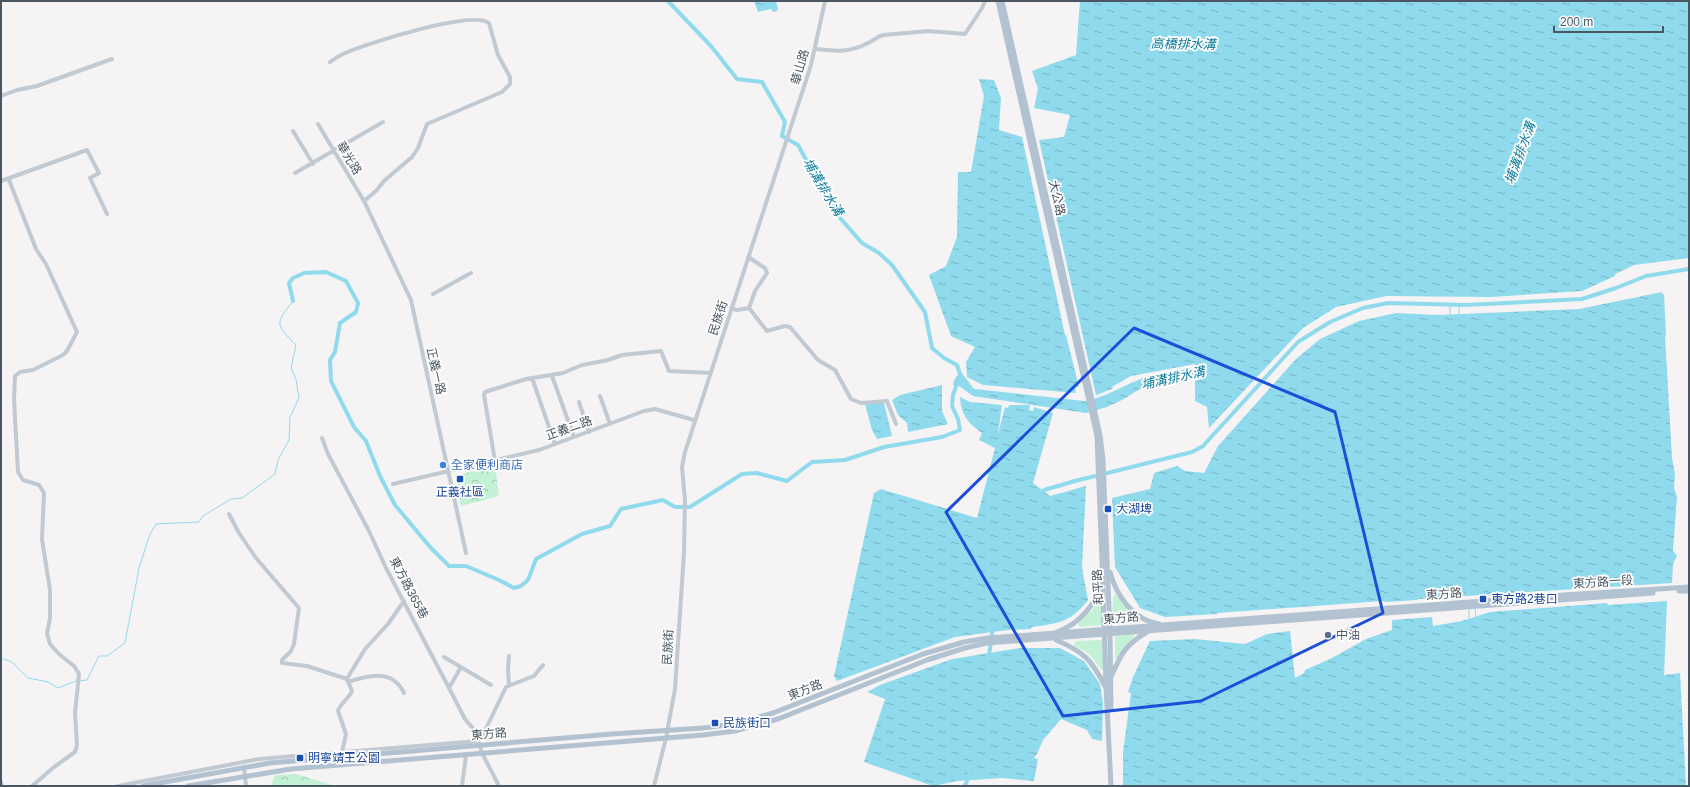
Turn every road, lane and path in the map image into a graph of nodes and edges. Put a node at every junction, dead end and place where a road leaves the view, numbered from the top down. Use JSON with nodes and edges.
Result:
{"nodes":[{"id":1,"x":826,"y":1,"type":"edge"},
{"id":2,"x":985,"y":1,"type":"edge"},
{"id":3,"x":998,"y":1,"type":"edge"},
{"id":4,"x":1002,"y":1,"type":"edge"},
{"id":5,"x":815,"y":49,"type":"junction"},
{"id":6,"x":112,"y":59,"type":"dead end"},
{"id":7,"x":330,"y":62,"type":"dead end"},
{"id":8,"x":1,"y":96,"type":"edge"},
{"id":9,"x":383,"y":122,"type":"dead end"},
{"id":10,"x":318,"y":124,"type":"dead end"},
{"id":11,"x":293,"y":131,"type":"dead end"},
{"id":12,"x":1029,"y":131,"type":"junction"},
{"id":13,"x":786,"y":145,"type":"joint"},
{"id":14,"x":334,"y":152,"type":"junction"},
{"id":15,"x":313,"y":164,"type":"junction"},
{"id":16,"x":296,"y":173,"type":"dead end"},
{"id":17,"x":9,"y":180,"type":"junction"},
{"id":18,"x":1,"y":182,"type":"edge"},
{"id":19,"x":364,"y":201,"type":"junction"},
{"id":20,"x":107,"y":214,"type":"dead end"},
{"id":21,"x":748,"y":257,"type":"junction"},
{"id":22,"x":471,"y":273,"type":"dead end"},
{"id":23,"x":433,"y":294,"type":"dead end"},
{"id":24,"x":731,"y":308,"type":"junction"},
{"id":25,"x":749,"y":308,"type":"junction"},
{"id":26,"x":711,"y":373,"type":"junction"},
{"id":27,"x":552,"y":376,"type":"junction"},
{"id":28,"x":532,"y":378,"type":"junction"},
{"id":29,"x":600,"y":396,"type":"dead end"},
{"id":30,"x":579,"y":402,"type":"dead end"},
{"id":31,"x":1093,"y":412,"type":"joint"},
{"id":32,"x":694,"y":420,"type":"junction"},
{"id":33,"x":610,"y":424,"type":"junction"},
{"id":34,"x":896,"y":424,"type":"dead end"},
{"id":35,"x":589,"y":432,"type":"junction"},
{"id":36,"x":574,"y":437,"type":"junction"},
{"id":37,"x":322,"y":438,"type":"dead end"},
{"id":38,"x":555,"y":444,"type":"junction"},
{"id":39,"x":495,"y":461,"type":"junction"},
{"id":40,"x":448,"y":471,"type":"junction"},
{"id":41,"x":393,"y":484,"type":"dead end"},
{"id":42,"x":229,"y":514,"type":"dead end"},
{"id":43,"x":466,"y":553,"type":"dead end"},
{"id":44,"x":1104,"y":560,"type":"junction"},
{"id":45,"x":1689,"y":587,"type":"edge"},
{"id":46,"x":1689,"y":591,"type":"edge"},
{"id":47,"x":404,"y":600,"type":"junction"},
{"id":48,"x":1470,"y":604,"type":"junction"},
{"id":49,"x":1166,"y":625,"type":"junction"},
{"id":50,"x":1150,"y":630,"type":"junction"},
{"id":51,"x":1108,"y":632,"type":"junction"},
{"id":52,"x":1053,"y":636,"type":"junction"},
{"id":53,"x":509,"y":656,"type":"dead end"},
{"id":54,"x":444,"y":657,"type":"dead end"},
{"id":55,"x":543,"y":665,"type":"dead end"},
{"id":56,"x":461,"y":667,"type":"junction"},
{"id":57,"x":1110,"y":680,"type":"junction"},
{"id":58,"x":347,"y":681,"type":"junction"},
{"id":59,"x":491,"y":685,"type":"dead end"},
{"id":60,"x":509,"y":685,"type":"junction"},
{"id":61,"x":1106,"y":687,"type":"junction"},
{"id":62,"x":449,"y":688,"type":"junction"},
{"id":63,"x":404,"y":693,"type":"dead end"},
{"id":64,"x":668,"y":730,"type":"junction"},
{"id":65,"x":666,"y":738,"type":"junction"},
{"id":66,"x":480,"y":743,"type":"junction"},
{"id":67,"x":342,"y":752,"type":"junction"},
{"id":68,"x":482,"y":752,"type":"junction"},
{"id":69,"x":466,"y":754,"type":"junction"},
{"id":70,"x":330,"y":758,"type":"junction"},
{"id":71,"x":331,"y":766,"type":"junction"},
{"id":72,"x":244,"y":767,"type":"junction"},
{"id":73,"x":246,"y":775,"type":"junction"},
{"id":74,"x":1,"y":782,"type":"edge"},
{"id":75,"x":2,"y":786,"type":"edge"},
{"id":76,"x":32,"y":786,"type":"edge"},
{"id":77,"x":118,"y":786,"type":"edge"},
{"id":78,"x":144,"y":786,"type":"edge"},
{"id":79,"x":188,"y":786,"type":"edge"},
{"id":80,"x":246,"y":786,"type":"edge"},
{"id":81,"x":462,"y":786,"type":"edge"},
{"id":82,"x":499,"y":786,"type":"edge"},
{"id":83,"x":654,"y":786,"type":"edge"},
{"id":84,"x":1113,"y":786,"type":"edge"}],
"edges":[{"from":1,"to":5,"type":"street","name":"華山路"},
{"from":2,"to":5,"type":"street"},
{"from":3,"to":12,"type":"main road","name":"大公路"},
{"from":4,"to":12,"type":"main road","name":"大公路"},
{"from":5,"to":13,"type":"street","name":"華山路"},
{"from":6,"to":8,"type":"street"},
{"from":7,"to":19,"type":"street"},
{"from":9,"to":14,"type":"street"},
{"from":10,"to":14,"type":"street","name":"華光路"},
{"from":11,"to":15,"type":"street"},
{"from":12,"to":31,"type":"main road","name":"大公路"},
{"from":13,"to":21,"type":"street","name":"民族街"},
{"from":14,"to":15,"type":"street"},
{"from":14,"to":19,"type":"street","name":"華光路"},
{"from":15,"to":16,"type":"street"},
{"from":17,"to":18,"type":"street"},
{"from":17,"to":20,"type":"street"},
{"from":17,"to":76,"type":"street"},
{"from":19,"to":40,"type":"street","name":"正義一路"},
{"from":21,"to":24,"type":"street","name":"民族街"},
{"from":21,"to":25,"type":"street"},
{"from":22,"to":23,"type":"street"},
{"from":24,"to":25,"type":"street"},
{"from":24,"to":26,"type":"street","name":"民族街"},
{"from":25,"to":34,"type":"street"},
{"from":26,"to":27,"type":"street"},
{"from":26,"to":32,"type":"street","name":"民族街"},
{"from":27,"to":28,"type":"street"},
{"from":27,"to":36,"type":"street"},
{"from":28,"to":38,"type":"street"},
{"from":28,"to":39,"type":"street"},
{"from":29,"to":33,"type":"street"},
{"from":30,"to":35,"type":"street"},
{"from":31,"to":44,"type":"main road","name":"和平路"},
{"from":32,"to":33,"type":"street","name":"正義二路"},
{"from":32,"to":64,"type":"street","name":"民族街"},
{"from":33,"to":35,"type":"street","name":"正義二路"},
{"from":35,"to":36,"type":"street","name":"正義二路"},
{"from":36,"to":38,"type":"street","name":"正義二路"},
{"from":37,"to":47,"type":"street","name":"東方路365巷"},
{"from":38,"to":39,"type":"street","name":"正義二路"},
{"from":39,"to":40,"type":"street","name":"正義二路"},
{"from":40,"to":41,"type":"street","name":"正義二路"},
{"from":40,"to":43,"type":"street","name":"正義一路"},
{"from":42,"to":58,"type":"street"},
{"from":44,"to":49,"type":"main road"},
{"from":44,"to":51,"type":"main road","name":"和平路"},
{"from":44,"to":52,"type":"main road"},
{"from":45,"to":48,"type":"main road","name":"東方路一段"},
{"from":46,"to":48,"type":"main road","name":"東方路一段"},
{"from":47,"to":58,"type":"street"},
{"from":47,"to":62,"type":"street","name":"東方路365巷"},
{"from":48,"to":49,"type":"main road","name":"東方路"},
{"from":48,"to":50,"type":"main road","name":"東方路"},
{"from":49,"to":51,"type":"main road","name":"東方路"},
{"from":50,"to":51,"type":"main road","name":"東方路"},
{"from":50,"to":57,"type":"main road"},
{"from":51,"to":52,"type":"main road","name":"東方路"},
{"from":51,"to":57,"type":"main road","name":"和平路"},
{"from":51,"to":61,"type":"main road","name":"和平路"},
{"from":52,"to":61,"type":"main road"},
{"from":52,"to":64,"type":"main road","name":"東方路"},
{"from":52,"to":65,"type":"main road","name":"東方路"},
{"from":53,"to":60,"type":"street"},
{"from":54,"to":56,"type":"street"},
{"from":55,"to":60,"type":"street"},
{"from":56,"to":59,"type":"street"},
{"from":56,"to":62,"type":"street"},
{"from":57,"to":84,"type":"main road","name":"和平路"},
{"from":58,"to":63,"type":"street"},
{"from":58,"to":67,"type":"street"},
{"from":60,"to":66,"type":"street"},
{"from":61,"to":84,"type":"main road","name":"和平路"},
{"from":62,"to":66,"type":"street","name":"東方路365巷"},
{"from":64,"to":65,"type":"street","name":"民族街"},
{"from":64,"to":66,"type":"main road","name":"東方路"},
{"from":65,"to":68,"type":"main road","name":"東方路"},
{"from":65,"to":83,"type":"street"},
{"from":66,"to":67,"type":"street"},
{"from":66,"to":68,"type":"street","name":"東方路365巷"},
{"from":66,"to":70,"type":"main road","name":"東方路"},
{"from":67,"to":77,"type":"street"},
{"from":68,"to":69,"type":"main road","name":"東方路"},
{"from":68,"to":82,"type":"street","name":"東方路365巷"},
{"from":69,"to":71,"type":"main road","name":"東方路"},
{"from":69,"to":81,"type":"street"},
{"from":70,"to":71,"type":"street"},
{"from":70,"to":72,"type":"main road","name":"東方路"},
{"from":71,"to":73,"type":"main road","name":"東方路"},
{"from":72,"to":73,"type":"street"},
{"from":72,"to":78,"type":"main road","name":"東方路"},
{"from":73,"to":79,"type":"main road","name":"東方路"},
{"from":73,"to":80,"type":"street"},
{"from":74,"to":75,"type":"street"}]}
